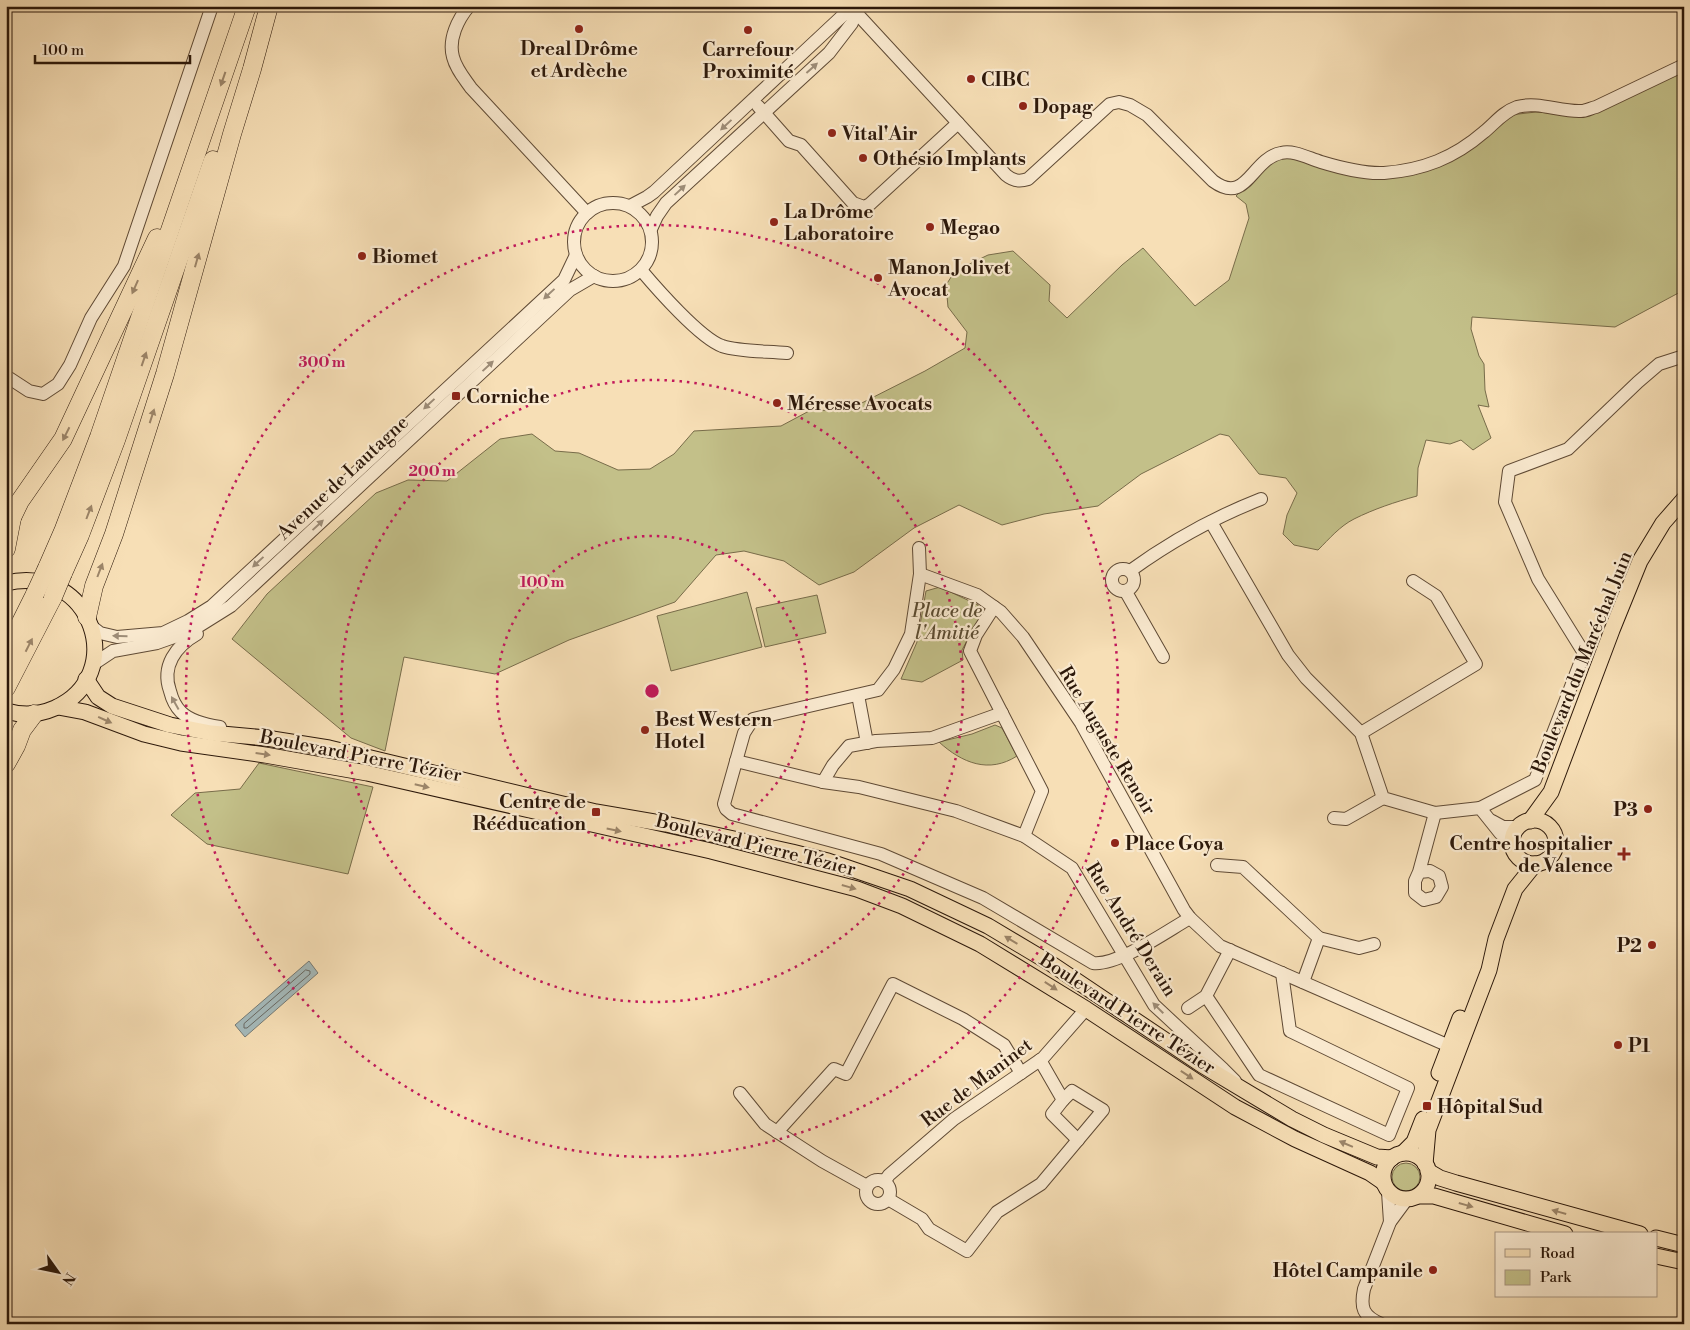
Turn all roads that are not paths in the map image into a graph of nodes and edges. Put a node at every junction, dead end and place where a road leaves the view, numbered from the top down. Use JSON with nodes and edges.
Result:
{"nodes":[{"id":1,"x":212,"y":6,"type":"edge"},
{"id":2,"x":247,"y":6,"type":"edge"},
{"id":3,"x":268,"y":6,"type":"edge"},
{"id":4,"x":469,"y":6,"type":"edge"},
{"id":5,"x":852,"y":8,"type":"edge"},
{"id":6,"x":1684,"y":65,"type":"edge"},
{"id":7,"x":753,"y":100,"type":"junction"},
{"id":8,"x":764,"y":112,"type":"junction"},
{"id":9,"x":211,"y":114,"type":"junction"},
{"id":10,"x":958,"y":123,"type":"junction"},
{"id":11,"x":630,"y":206,"type":"junction"},
{"id":12,"x":587,"y":213,"type":"junction"},
{"id":13,"x":651,"y":229,"type":"junction"},
{"id":14,"x":576,"y":255,"type":"junction"},
{"id":15,"x":641,"y":270,"type":"junction"},
{"id":16,"x":594,"y":276,"type":"junction"},
{"id":17,"x":787,"y":353,"type":"dead end"},
{"id":18,"x":1684,"y":356,"type":"edge"},
{"id":19,"x":6,"y":376,"type":"edge"},
{"id":20,"x":1261,"y":499,"type":"dead end"},
{"id":21,"x":1684,"y":499,"type":"edge"},
{"id":22,"x":14,"y":511,"type":"junction"},
{"id":23,"x":1211,"y":522,"type":"junction"},
{"id":24,"x":6,"y":530,"type":"edge"},
{"id":25,"x":919,"y":548,"type":"dead end"},
{"id":26,"x":6,"y":549,"type":"edge"},
{"id":27,"x":55,"y":571,"type":"junction"},
{"id":28,"x":1130,"y":571,"type":"junction"},
{"id":29,"x":920,"y":574,"type":"junction"},
{"id":30,"x":1413,"y":581,"type":"dead end"},
{"id":31,"x":6,"y":583,"type":"edge"},
{"id":32,"x":1126,"y":592,"type":"junction"},
{"id":33,"x":231,"y":606,"type":"junction"},
{"id":34,"x":994,"y":607,"type":"junction"},
{"id":35,"x":89,"y":622,"type":"junction"},
{"id":36,"x":1606,"y":647,"type":"junction"},
{"id":37,"x":6,"y":652,"type":"edge"},
{"id":38,"x":1584,"y":653,"type":"junction"},
{"id":39,"x":1163,"y":657,"type":"dead end"},
{"id":40,"x":92,"y":665,"type":"junction"},
{"id":41,"x":86,"y":679,"type":"junction"},
{"id":42,"x":6,"y":688,"type":"edge"},
{"id":43,"x":858,"y":695,"type":"junction"},
{"id":44,"x":58,"y":707,"type":"junction"},
{"id":45,"x":6,"y":711,"type":"edge"},
{"id":46,"x":1002,"y":713,"type":"junction"},
{"id":47,"x":34,"y":714,"type":"junction"},
{"id":48,"x":1361,"y":733,"type":"junction"},
{"id":49,"x":266,"y":738,"type":"junction"},
{"id":50,"x":867,"y":743,"type":"junction"},
{"id":51,"x":736,"y":761,"type":"junction"},
{"id":52,"x":6,"y":764,"type":"edge"},
{"id":53,"x":823,"y":782,"type":"junction"},
{"id":54,"x":1551,"y":792,"type":"junction"},
{"id":55,"x":1383,"y":798,"type":"junction"},
{"id":56,"x":1480,"y":808,"type":"junction"},
{"id":57,"x":1435,"y":813,"type":"junction"},
{"id":58,"x":1334,"y":818,"type":"dead end"},
{"id":59,"x":1489,"y":819,"type":"junction"},
{"id":60,"x":1524,"y":824,"type":"junction"},
{"id":61,"x":1549,"y":826,"type":"junction"},
{"id":62,"x":1024,"y":836,"type":"junction"},
{"id":63,"x":1515,"y":851,"type":"junction"},
{"id":64,"x":1535,"y":864,"type":"junction"},
{"id":65,"x":1217,"y":865,"type":"dead end"},
{"id":66,"x":1419,"y":872,"type":"dead end"},
{"id":67,"x":1515,"y":889,"type":"junction"},
{"id":68,"x":1190,"y":918,"type":"junction"},
{"id":69,"x":1319,"y":938,"type":"junction"},
{"id":70,"x":1374,"y":944,"type":"dead end"},
{"id":71,"x":1230,"y":950,"type":"junction"},
{"id":72,"x":1124,"y":956,"type":"junction"},
{"id":73,"x":1282,"y":973,"type":"junction"},
{"id":74,"x":1303,"y":982,"type":"junction"},
{"id":75,"x":1206,"y":996,"type":"junction"},
{"id":76,"x":1188,"y":1008,"type":"dead end"},
{"id":77,"x":1086,"y":1009,"type":"junction"},
{"id":78,"x":1454,"y":1048,"type":"junction"},
{"id":79,"x":1040,"y":1060,"type":"junction"},
{"id":80,"x":1021,"y":1073,"type":"junction"},
{"id":81,"x":1243,"y":1091,"type":"junction"},
{"id":82,"x":740,"y":1093,"type":"dead end"},
{"id":83,"x":1063,"y":1100,"type":"junction"},
{"id":84,"x":777,"y":1132,"type":"junction"},
{"id":85,"x":1078,"y":1140,"type":"junction"},
{"id":86,"x":1398,"y":1156,"type":"junction"},
{"id":87,"x":1427,"y":1167,"type":"junction"},
{"id":88,"x":884,"y":1182,"type":"junction"},
{"id":89,"x":867,"y":1186,"type":"junction"},
{"id":90,"x":1386,"y":1187,"type":"junction"},
{"id":91,"x":1413,"y":1197,"type":"junction"},
{"id":92,"x":888,"y":1199,"type":"junction"},
{"id":93,"x":1390,"y":1222,"type":"junction"},
{"id":94,"x":1558,"y":1232,"type":"edge"},
{"id":95,"x":1633,"y":1232,"type":"edge"},
{"id":96,"x":1658,"y":1238,"type":"edge"},
{"id":97,"x":1684,"y":1245,"type":"edge"},
{"id":98,"x":1658,"y":1256,"type":"edge"},
{"id":99,"x":1684,"y":1262,"type":"edge"},
{"id":100,"x":1381,"y":1324,"type":"edge"}],
"edges":[{"from":1,"to":19,"type":"street"},
{"from":2,"to":9,"type":"highway","one_way":true},
{"from":27,"to":3,"type":"highway","one_way":true},
{"from":35,"to":3,"type":"highway","one_way":true},
{"from":4,"to":12,"type":"street"},
{"from":5,"to":7,"type":"street"},
{"from":8,"to":5,"type":"street","one_way":true},
{"from":5,"to":10,"type":"street"},
{"from":6,"to":10,"type":"street"},
{"from":7,"to":8,"type":"street"},
{"from":7,"to":11,"type":"street","one_way":true},
{"from":8,"to":10,"type":"street"},
{"from":13,"to":8,"type":"street","one_way":true},
{"from":9,"to":22,"type":"highway","one_way":true},
{"from":9,"to":27,"type":"highway"},
{"from":11,"to":12,"type":"street"},
{"from":11,"to":13,"type":"street"},
{"from":12,"to":14,"type":"street"},
{"from":13,"to":15,"type":"street"},
{"from":14,"to":16,"type":"street"},
{"from":14,"to":35,"type":"street","name":"Avenue de Lautagne","one_way":true},
{"from":15,"to":16,"type":"street"},
{"from":15,"to":17,"type":"street"},
{"from":33,"to":16,"type":"street","name":"Avenue de Lautagne","one_way":true},
{"from":18,"to":38,"type":"street"},
{"from":20,"to":23,"type":"street"},
{"from":21,"to":36,"type":"main road","name":"Boulevard du Maréchal Juin"},
{"from":22,"to":24,"type":"highway"},
{"from":22,"to":26,"type":"highway"},
{"from":23,"to":28,"type":"street"},
{"from":23,"to":48,"type":"street"},
{"from":25,"to":29,"type":"street"},
{"from":27,"to":37,"type":"highway","bridge":true},
{"from":42,"to":27,"type":"highway","one_way":true,"bridge":true},
{"from":28,"to":32,"type":"street"},
{"from":28,"to":32,"type":"street"},
{"from":29,"to":34,"type":"street","name":"Rue Auguste Renoir"},
{"from":29,"to":43,"type":"street"},
{"from":30,"to":48,"type":"street"},
{"from":31,"to":35,"type":"main road"},
{"from":32,"to":39,"type":"street"},
{"from":33,"to":40,"type":"street","name":"Avenue de Lautagne"},
{"from":49,"to":33,"type":"street","one_way":true},
{"from":34,"to":46,"type":"street"},
{"from":34,"to":68,"type":"street","name":"Rue Auguste Renoir"},
{"from":35,"to":40,"type":"main road"},
{"from":36,"to":38,"type":"street"},
{"from":36,"to":54,"type":"main road","name":"Boulevard du Maréchal Juin"},
{"from":38,"to":56,"type":"street"},
{"from":40,"to":41,"type":"main road"},
{"from":41,"to":44,"type":"main road"},
{"from":41,"to":49,"type":"main road","name":"Boulevard Pierre Tézier"},
{"from":43,"to":50,"type":"street"},
{"from":43,"to":51,"type":"street"},
{"from":44,"to":47,"type":"main road"},
{"from":44,"to":77,"type":"main road","name":"Boulevard Pierre Tézier","one_way":true},
{"from":45,"to":47,"type":"main road"},
{"from":46,"to":50,"type":"street"},
{"from":46,"to":62,"type":"street"},
{"from":47,"to":52,"type":"highway"},
{"from":48,"to":55,"type":"street"},
{"from":81,"to":49,"type":"main road","name":"Boulevard Pierre Tézier","one_way":true},
{"from":50,"to":53,"type":"street"},
{"from":51,"to":53,"type":"street","name":"Rue André Derain"},
{"from":51,"to":72,"type":"street"},
{"from":53,"to":62,"type":"street","name":"Rue André Derain"},
{"from":54,"to":60,"type":"main road","name":"Boulevard du Maréchal Juin"},
{"from":54,"to":61,"type":"main road","name":"Boulevard du Maréchal Juin"},
{"from":55,"to":57,"type":"street"},
{"from":55,"to":58,"type":"street"},
{"from":56,"to":57,"type":"street"},
{"from":56,"to":59,"type":"street"},
{"from":57,"to":66,"type":"street"},
{"from":59,"to":60,"type":"street"},
{"from":59,"to":63,"type":"street"},
{"from":60,"to":61,"type":"main road"},
{"from":60,"to":63,"type":"main road","name":"Boulevard du Maréchal Juin"},
{"from":61,"to":64,"type":"main road","name":"Boulevard du Maréchal Juin"},
{"from":62,"to":72,"type":"street","name":"Rue André Derain"},
{"from":63,"to":64,"type":"main road"},
{"from":63,"to":67,"type":"main road","name":"Boulevard du Maréchal Juin"},
{"from":64,"to":67,"type":"main road","name":"Boulevard du Maréchal Juin"},
{"from":65,"to":69,"type":"street"},
{"from":67,"to":78,"type":"main road","name":"Boulevard du Maréchal Juin"},
{"from":68,"to":71,"type":"street","name":"Rue Auguste Renoir"},
{"from":68,"to":72,"type":"street"},
{"from":69,"to":70,"type":"street"},
{"from":69,"to":74,"type":"street"},
{"from":71,"to":73,"type":"street","name":"Rue Auguste Renoir"},
{"from":71,"to":75,"type":"street"},
{"from":81,"to":72,"type":"street","name":"Rue André Derain","one_way":true},
{"from":73,"to":74,"type":"street","name":"Rue Auguste Renoir"},
{"from":73,"to":75,"type":"street"},
{"from":74,"to":78,"type":"street","name":"Rue Auguste Renoir"},
{"from":75,"to":76,"type":"street"},
{"from":77,"to":79,"type":"street","name":"Rue de Maninet"},
{"from":77,"to":90,"type":"main road","name":"Boulevard Pierre Tézier","one_way":true},
{"from":78,"to":86,"type":"main road","name":"Boulevard du Maréchal Juin"},
{"from":78,"to":87,"type":"main road","name":"Boulevard du Maréchal Juin"},
{"from":79,"to":80,"type":"street","name":"Rue de Maninet"},
{"from":79,"to":83,"type":"street"},
{"from":80,"to":84,"type":"street"},
{"from":80,"to":88,"type":"street","name":"Rue de Maninet"},
{"from":86,"to":81,"type":"main road","name":"Boulevard Pierre Tézier","one_way":true},
{"from":82,"to":84,"type":"street"},
{"from":83,"to":85,"type":"street"},
{"from":83,"to":85,"type":"street"},
{"from":84,"to":89,"type":"street"},
{"from":85,"to":92,"type":"street"},
{"from":86,"to":87,"type":"main road"},
{"from":86,"to":90,"type":"main road"},
{"from":87,"to":91,"type":"main road"},
{"from":95,"to":87,"type":"main road","one_way":true},
{"from":88,"to":89,"type":"street"},
{"from":88,"to":92,"type":"street"},
{"from":89,"to":92,"type":"street"},
{"from":90,"to":91,"type":"main road"},
{"from":90,"to":93,"type":"street"},
{"from":91,"to":93,"type":"street"},
{"from":91,"to":94,"type":"main road","one_way":true},
{"from":93,"to":100,"type":"street"},
{"from":96,"to":97,"type":"main road"},
{"from":98,"to":99,"type":"main road"}]}
